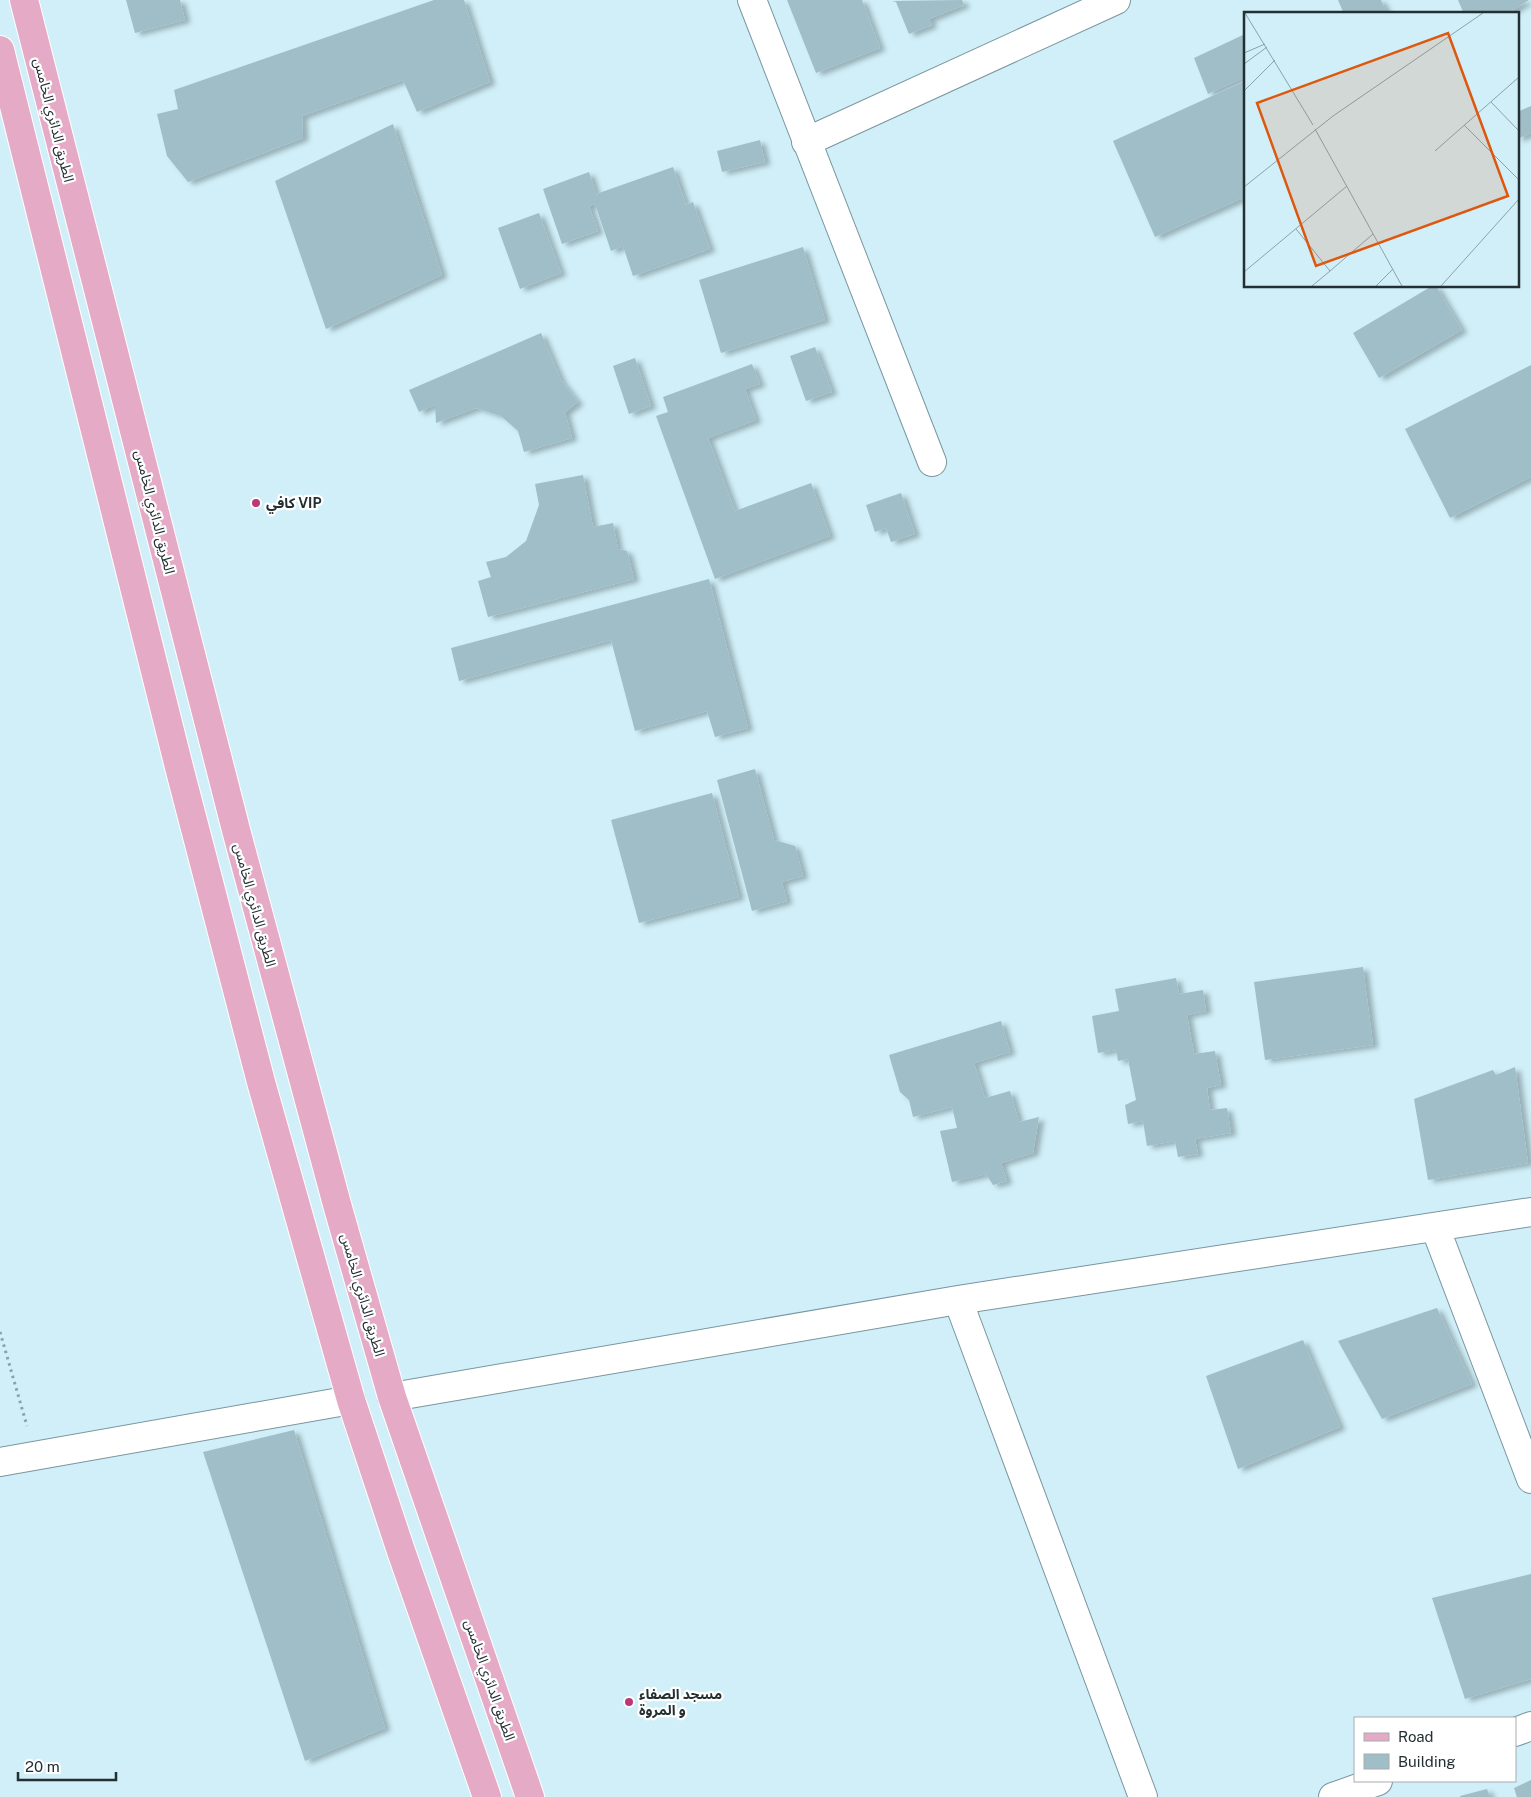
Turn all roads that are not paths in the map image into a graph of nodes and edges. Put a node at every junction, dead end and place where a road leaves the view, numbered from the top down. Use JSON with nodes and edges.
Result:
{"nodes":[{"id":1,"x":24,"y":0,"type":"edge"},
{"id":2,"x":752,"y":0,"type":"edge"},
{"id":3,"x":1116,"y":0,"type":"edge"},
{"id":4,"x":0,"y":50,"type":"edge"},
{"id":5,"x":806,"y":142,"type":"junction"},
{"id":6,"x":932,"y":462,"type":"dead end"},
{"id":7,"x":1531,"y":1212,"type":"edge"},
{"id":8,"x":1435,"y":1227,"type":"junction"},
{"id":9,"x":958,"y":1300,"type":"junction"},
{"id":10,"x":392,"y":1397,"type":"junction"},
{"id":11,"x":351,"y":1400,"type":"junction"},
{"id":12,"x":0,"y":1462,"type":"edge"},
{"id":13,"x":1531,"y":1479,"type":"edge"},
{"id":14,"x":1531,"y":1726,"type":"edge"},
{"id":15,"x":1516,"y":1732,"type":"edge"},
{"id":16,"x":1375,"y":1782,"type":"edge"},
{"id":17,"x":487,"y":1797,"type":"edge"},
{"id":18,"x":530,"y":1797,"type":"edge"},
{"id":19,"x":1143,"y":1797,"type":"edge"},
{"id":20,"x":1333,"y":1797,"type":"edge"}],
"edges":[{"from":1,"to":10,"type":"main road","name":"الطريق الدائري الخامس"},
{"from":2,"to":5,"type":"street"},
{"from":3,"to":5,"type":"street"},
{"from":4,"to":11,"type":"main road"},
{"from":5,"to":6,"type":"street"},
{"from":7,"to":8,"type":"street"},
{"from":8,"to":9,"type":"street"},
{"from":8,"to":13,"type":"street"},
{"from":9,"to":10,"type":"street"},
{"from":9,"to":19,"type":"street"},
{"from":10,"to":18,"type":"main road","name":"الطريق الدائري الخامس"},
{"from":11,"to":12,"type":"street"},
{"from":11,"to":17,"type":"main road"},
{"from":14,"to":15,"type":"street"},
{"from":16,"to":20,"type":"street"}]}
